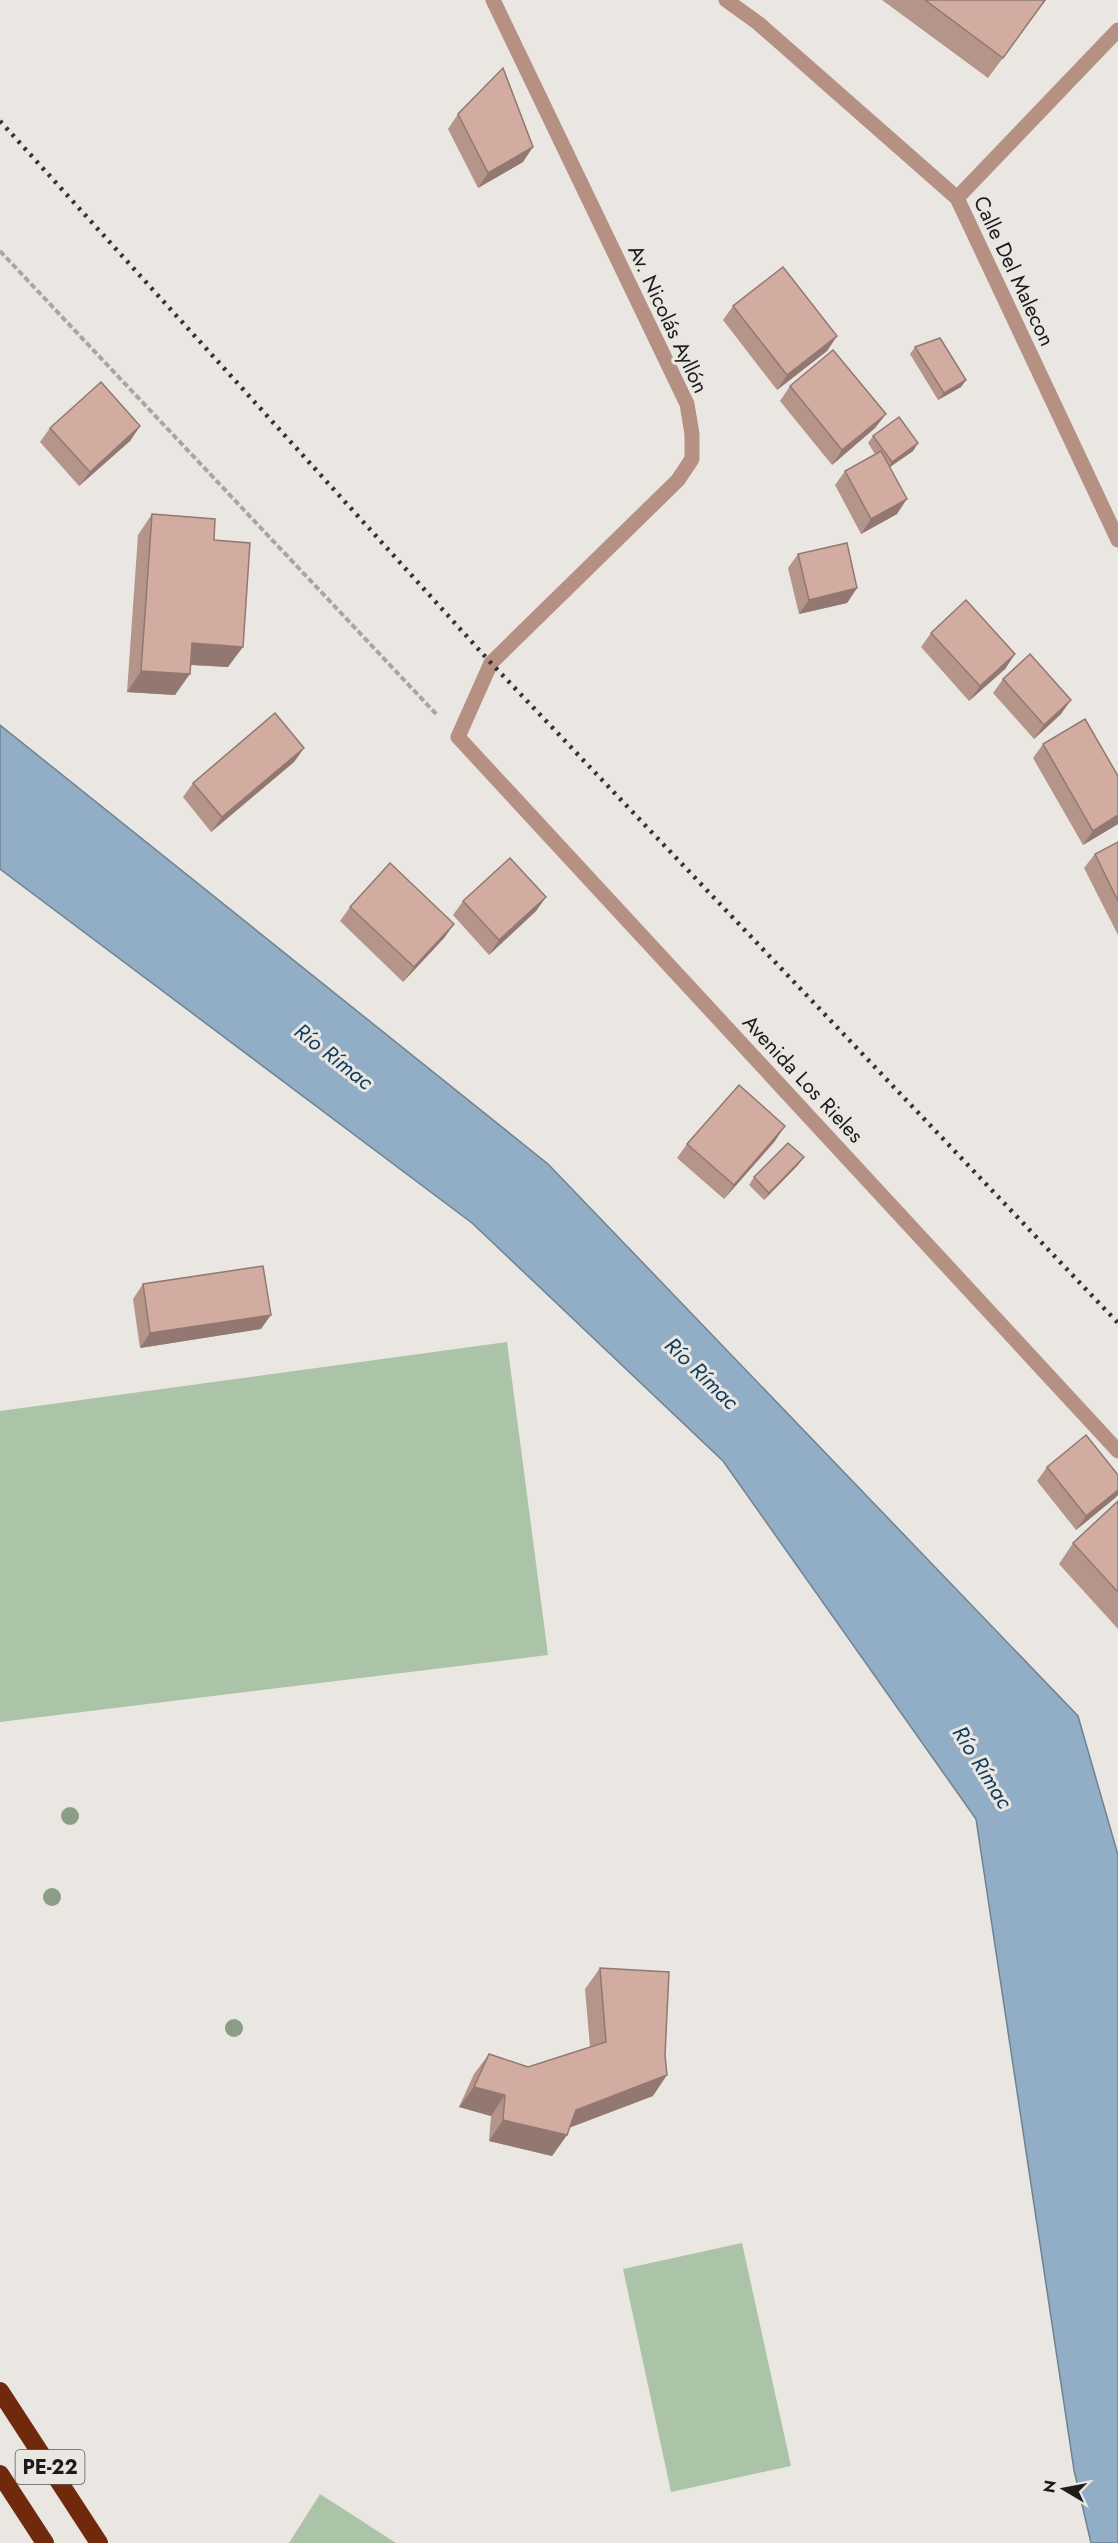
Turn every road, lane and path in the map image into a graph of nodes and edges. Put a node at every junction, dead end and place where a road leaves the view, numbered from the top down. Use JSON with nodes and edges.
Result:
{"nodes":[{"id":1,"x":493,"y":0,"type":"edge"},
{"id":2,"x":726,"y":0,"type":"edge"},
{"id":3,"x":1118,"y":30,"type":"edge"},
{"id":4,"x":957,"y":198,"type":"junction"},
{"id":5,"x":0,"y":251,"type":"edge"},
{"id":6,"x":1118,"y":540,"type":"edge"},
{"id":7,"x":458,"y":737,"type":"junction"},
{"id":8,"x":1118,"y":1450,"type":"edge"},
{"id":9,"x":0,"y":2391,"type":"edge"},
{"id":10,"x":0,"y":2474,"type":"edge"},
{"id":11,"x":45,"y":2543,"type":"edge"},
{"id":12,"x":99,"y":2543,"type":"edge"}],
"edges":[{"from":1,"to":7,"type":"street","name":"Av. Nicolás Ayllón"},
{"from":2,"to":4,"type":"street","name":"Calle Del Malecon"},
{"from":3,"to":4,"type":"street"},
{"from":4,"to":6,"type":"street","name":"Calle Del Malecon"},
{"from":5,"to":7,"type":"path"},
{"from":7,"to":8,"type":"street","name":"Avenida Los Rieles"},
{"from":9,"to":12,"type":"highway","number":"PE-22"},
{"from":10,"to":11,"type":"highway","number":"PE-22"}]}
